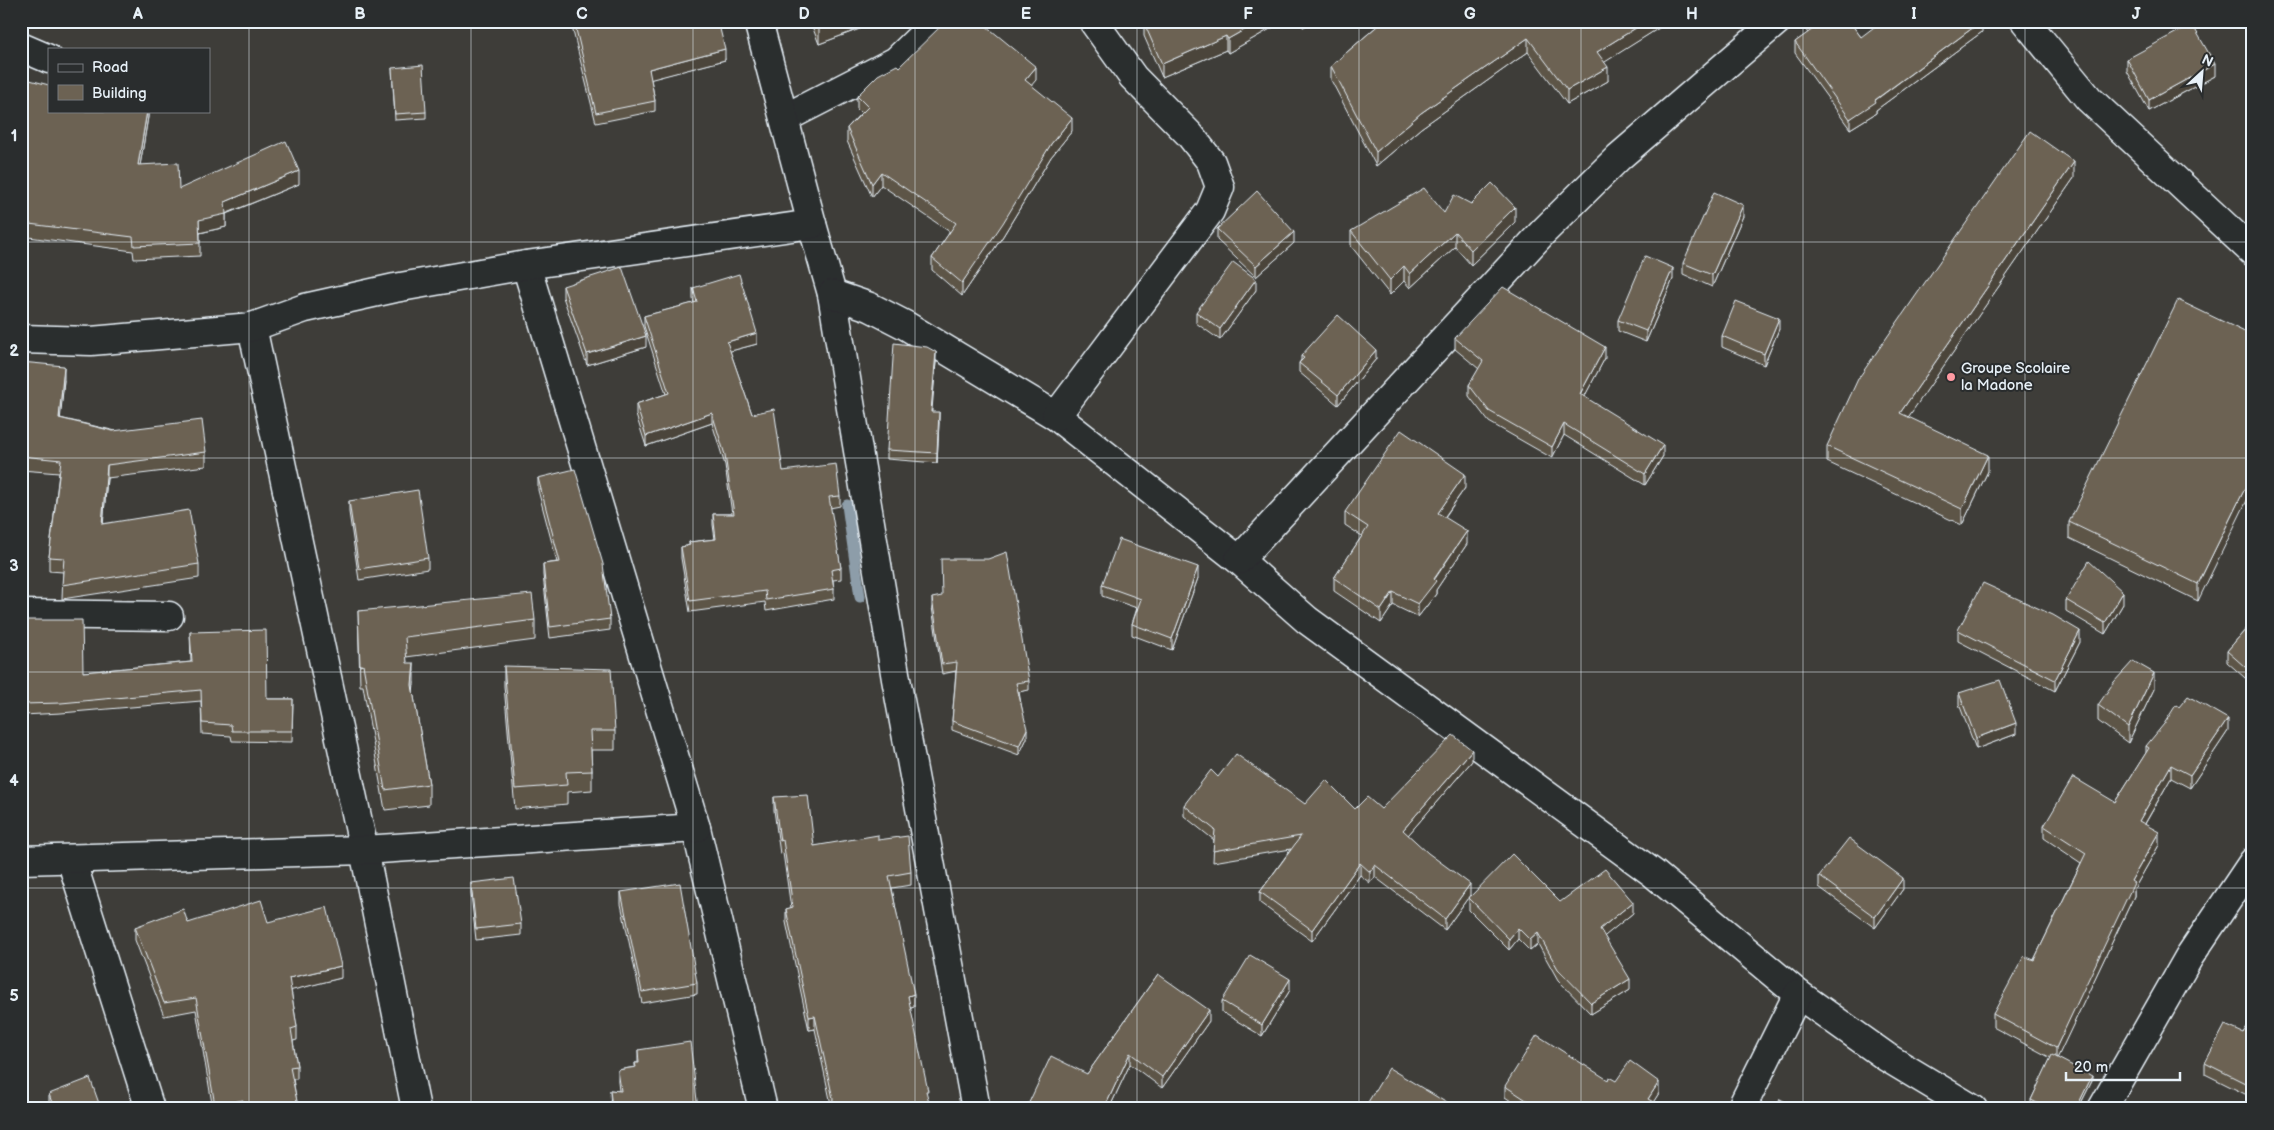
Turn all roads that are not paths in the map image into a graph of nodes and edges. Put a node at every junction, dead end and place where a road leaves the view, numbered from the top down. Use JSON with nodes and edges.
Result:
{"nodes":[{"id":1,"x":758,"y":21,"type":"edge"},
{"id":2,"x":937,"y":21,"type":"edge"},
{"id":3,"x":1093,"y":21,"type":"edge"},
{"id":4,"x":1777,"y":21,"type":"edge"},
{"id":5,"x":2025,"y":21,"type":"edge"},
{"id":6,"x":21,"y":47,"type":"edge"},
{"id":7,"x":48,"y":59,"type":"edge"},
{"id":8,"x":785,"y":118,"type":"junction"},
{"id":9,"x":812,"y":224,"type":"junction"},
{"id":10,"x":2253,"y":252,"type":"edge"},
{"id":11,"x":526,"y":265,"type":"junction"},
{"id":12,"x":832,"y":294,"type":"junction"},
{"id":13,"x":252,"y":327,"type":"junction"},
{"id":14,"x":21,"y":339,"type":"edge"},
{"id":15,"x":1056,"y":416,"type":"junction"},
{"id":16,"x":1239,"y":560,"type":"junction"},
{"id":17,"x":21,"y":614,"type":"edge"},
{"id":18,"x":169,"y":616,"type":"dead end"},
{"id":19,"x":696,"y":828,"type":"junction"},
{"id":20,"x":364,"y":850,"type":"junction"},
{"id":21,"x":21,"y":860,"type":"edge"},
{"id":22,"x":71,"y":860,"type":"junction"},
{"id":23,"x":2253,"y":862,"type":"edge"},
{"id":24,"x":1798,"y":994,"type":"junction"},
{"id":25,"x":150,"y":1109,"type":"edge"},
{"id":26,"x":416,"y":1109,"type":"edge"},
{"id":27,"x":764,"y":1109,"type":"edge"},
{"id":28,"x":976,"y":1109,"type":"edge"},
{"id":29,"x":1742,"y":1109,"type":"edge"},
{"id":30,"x":1973,"y":1109,"type":"edge"},
{"id":31,"x":2102,"y":1109,"type":"edge"}],
"edges":[{"from":1,"to":8,"type":"street"},
{"from":2,"to":8,"type":"street"},
{"from":3,"to":15,"type":"street"},
{"from":4,"to":16,"type":"street"},
{"from":5,"to":10,"type":"street"},
{"from":6,"to":7,"type":"street"},
{"from":8,"to":9,"type":"street"},
{"from":9,"to":11,"type":"street"},
{"from":9,"to":12,"type":"street"},
{"from":11,"to":13,"type":"street"},
{"from":11,"to":19,"type":"street"},
{"from":12,"to":15,"type":"street"},
{"from":12,"to":28,"type":"street"},
{"from":13,"to":14,"type":"street"},
{"from":13,"to":20,"type":"street"},
{"from":15,"to":16,"type":"street"},
{"from":16,"to":24,"type":"street"},
{"from":17,"to":18,"type":"street"},
{"from":19,"to":20,"type":"street"},
{"from":19,"to":27,"type":"street"},
{"from":20,"to":22,"type":"street"},
{"from":20,"to":26,"type":"street"},
{"from":21,"to":22,"type":"street"},
{"from":22,"to":25,"type":"street"},
{"from":23,"to":31,"type":"street"},
{"from":24,"to":29,"type":"street"},
{"from":24,"to":30,"type":"street"}]}
